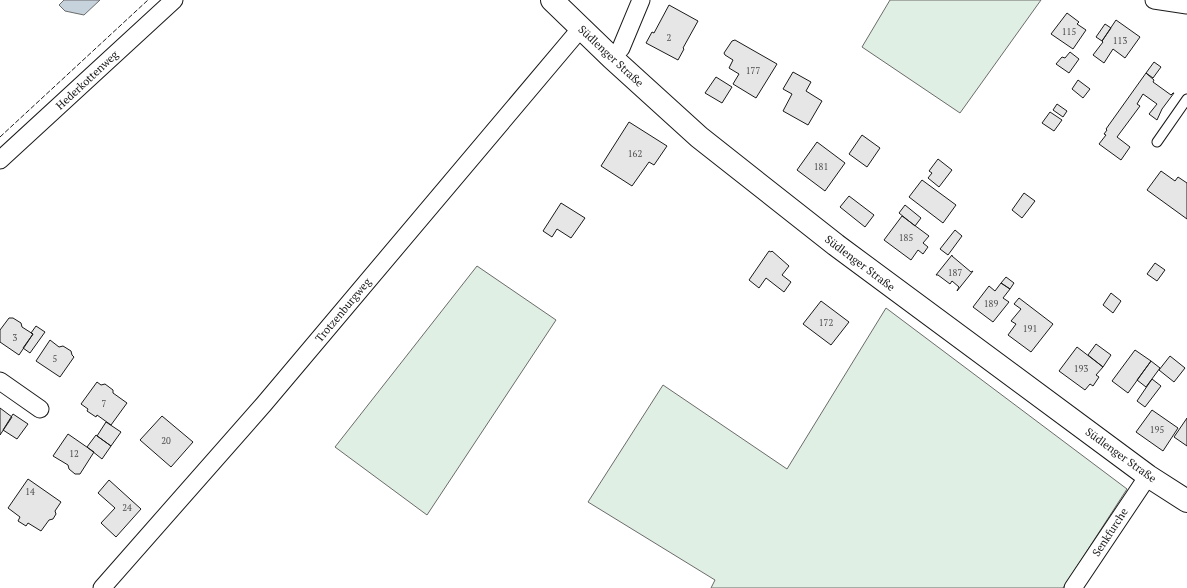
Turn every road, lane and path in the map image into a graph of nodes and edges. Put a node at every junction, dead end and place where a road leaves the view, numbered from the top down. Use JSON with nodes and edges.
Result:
{"nodes":[{"id":1,"x":174,"y":0,"type":"edge"},
{"id":2,"x":552,"y":0,"type":"edge"},
{"id":3,"x":641,"y":0,"type":"edge"},
{"id":4,"x":1154,"y":0,"type":"edge"},
{"id":5,"x":1187,"y":5,"type":"edge"},
{"id":6,"x":581,"y":28,"type":"junction"},
{"id":7,"x":612,"y":58,"type":"junction"},
{"id":8,"x":1187,"y":99,"type":"edge"},
{"id":9,"x":1157,"y":142,"type":"dead end"},
{"id":10,"x":0,"y":160,"type":"edge"},
{"id":11,"x":0,"y":381,"type":"edge"},
{"id":12,"x":40,"y":408,"type":"dead end"},
{"id":13,"x":1148,"y":476,"type":"junction"},
{"id":14,"x":1187,"y":501,"type":"edge"},
{"id":15,"x":102,"y":588,"type":"edge"},
{"id":16,"x":1073,"y":588,"type":"edge"}],
"edges":[{"from":1,"to":10,"type":"street","name":"Hederkottenweg"},
{"from":2,"to":6,"type":"main road","name":"Südlenger Straße"},
{"from":3,"to":7,"type":"street"},
{"from":4,"to":5,"type":"street"},
{"from":6,"to":7,"type":"main road","name":"Südlenger Straße"},
{"from":6,"to":15,"type":"street","name":"Trotzenburgweg"},
{"from":7,"to":13,"type":"main road","name":"Südlenger Straße"},
{"from":8,"to":9,"type":"lane"},
{"from":11,"to":12,"type":"street"},
{"from":13,"to":14,"type":"main road","name":"Südlenger Straße"},
{"from":13,"to":16,"type":"street","name":"Senkfurche"}]}
